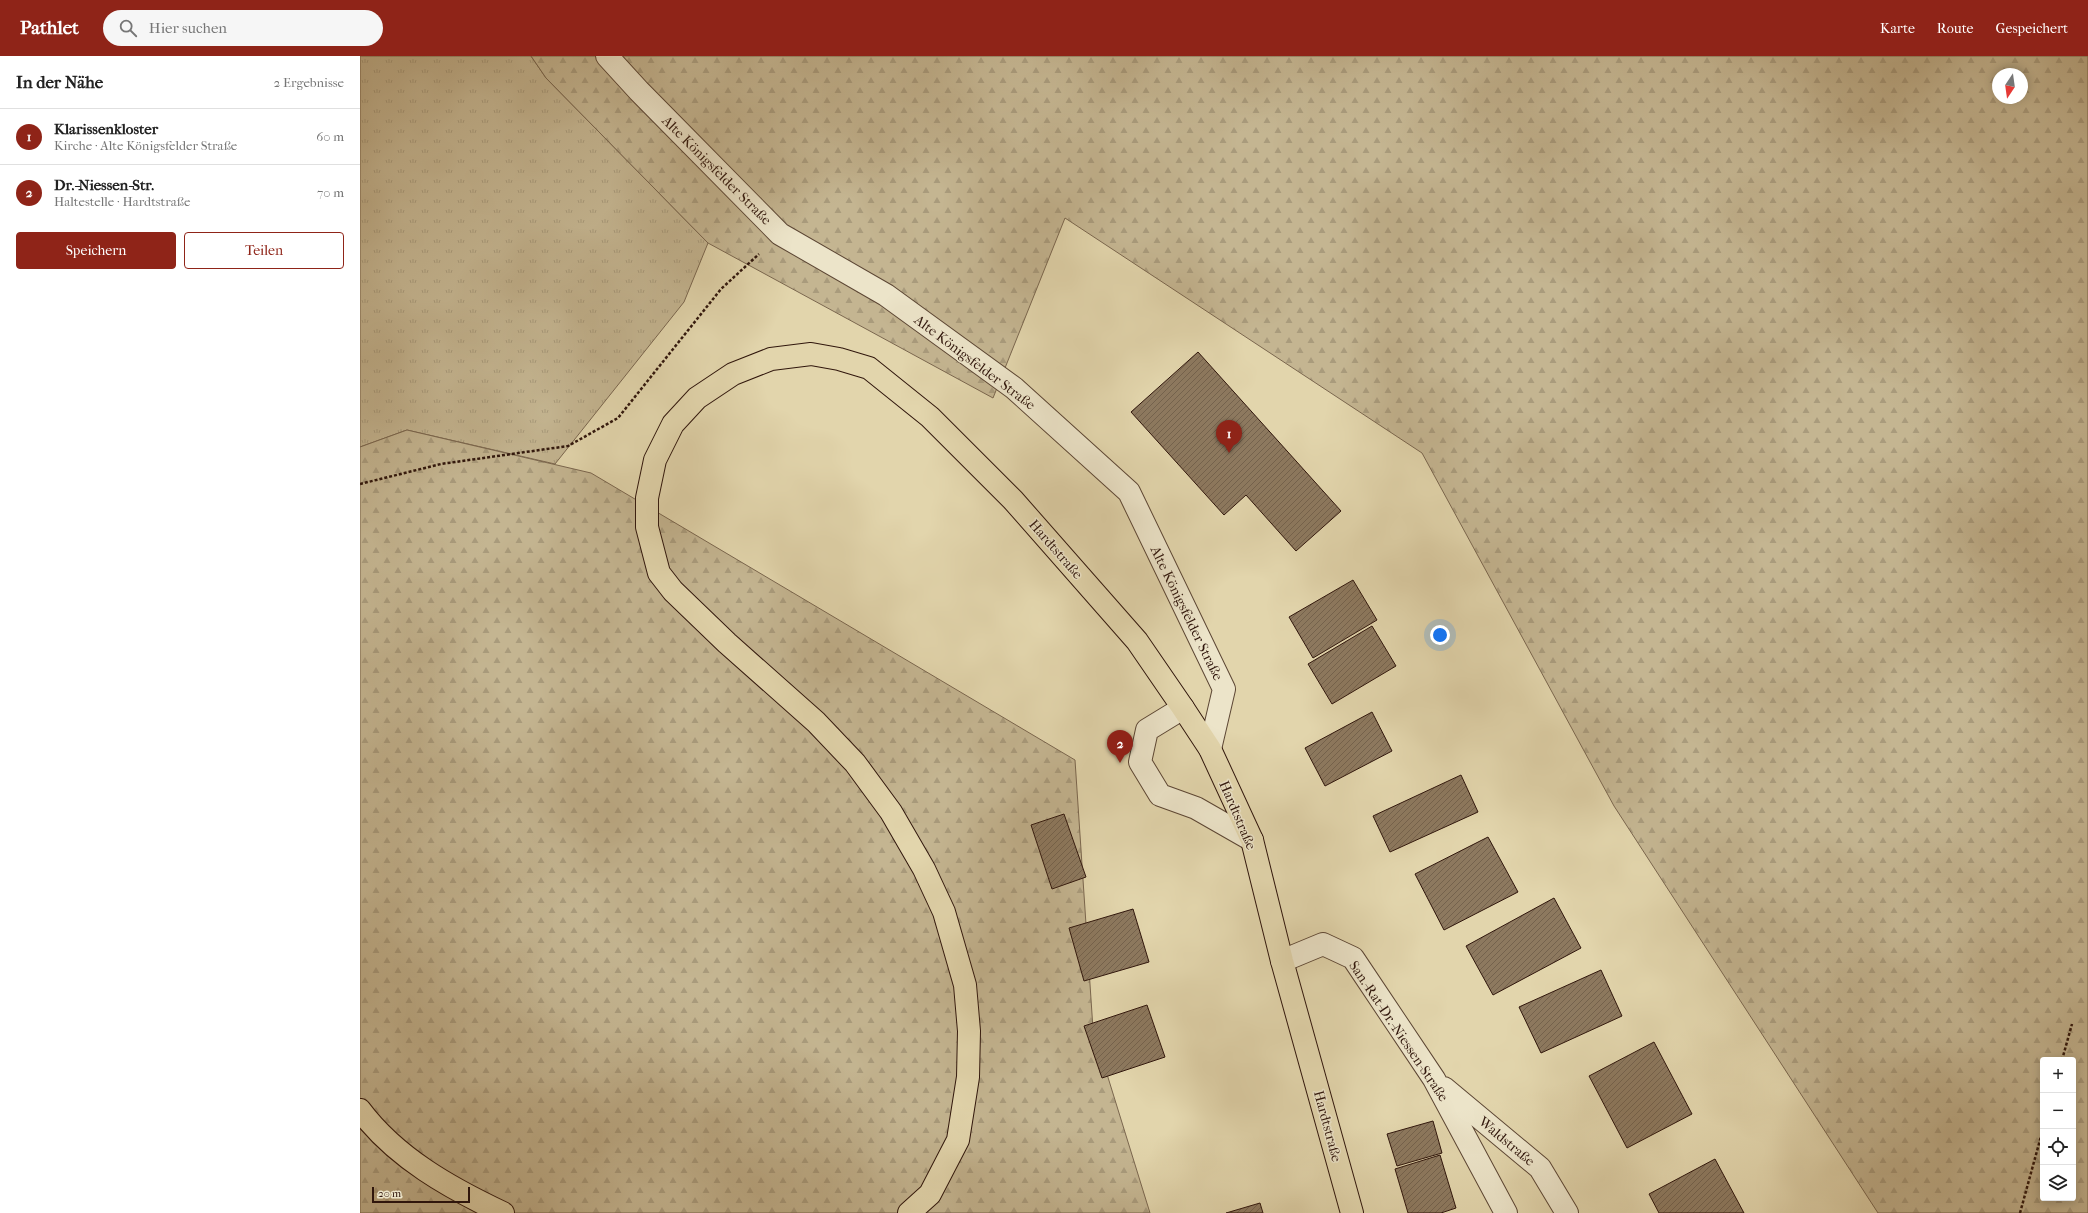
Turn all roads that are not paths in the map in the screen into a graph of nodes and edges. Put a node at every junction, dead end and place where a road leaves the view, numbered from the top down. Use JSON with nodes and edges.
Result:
{"nodes":[{"id":1,"x":607,"y":56,"type":"edge"},
{"id":2,"x":1183,"y":708,"type":"junction"},
{"id":3,"x":1210,"y":749,"type":"junction"},
{"id":4,"x":1252,"y":840,"type":"junction"},
{"id":5,"x":1282,"y":961,"type":"junction"},
{"id":6,"x":1434,"y":1079,"type":"junction"},
{"id":7,"x":360,"y":1110,"type":"edge"},
{"id":8,"x":503,"y":1213,"type":"edge"},
{"id":9,"x":909,"y":1213,"type":"edge"},
{"id":10,"x":1352,"y":1213,"type":"edge"},
{"id":11,"x":1506,"y":1213,"type":"edge"},
{"id":12,"x":1567,"y":1213,"type":"edge"}],
"edges":[{"from":1,"to":3,"type":"street","name":"Alte Königsfelder Straße"},
{"from":2,"to":3,"type":"main road","name":"Hardtstraße"},
{"from":2,"to":4,"type":"street"},
{"from":2,"to":9,"type":"main road","name":"Hardtstraße"},
{"from":3,"to":4,"type":"main road","name":"Hardtstraße"},
{"from":4,"to":5,"type":"main road","name":"Hardtstraße"},
{"from":5,"to":6,"type":"street","name":"San.-Rat-Dr.-Niessen-Straße"},
{"from":5,"to":10,"type":"main road","name":"Hardtstraße"},
{"from":6,"to":11,"type":"street","name":"San.-Rat-Dr.-Niessen-Straße"},
{"from":6,"to":12,"type":"street","name":"Waldstraße"},
{"from":7,"to":8,"type":"main road"}]}
